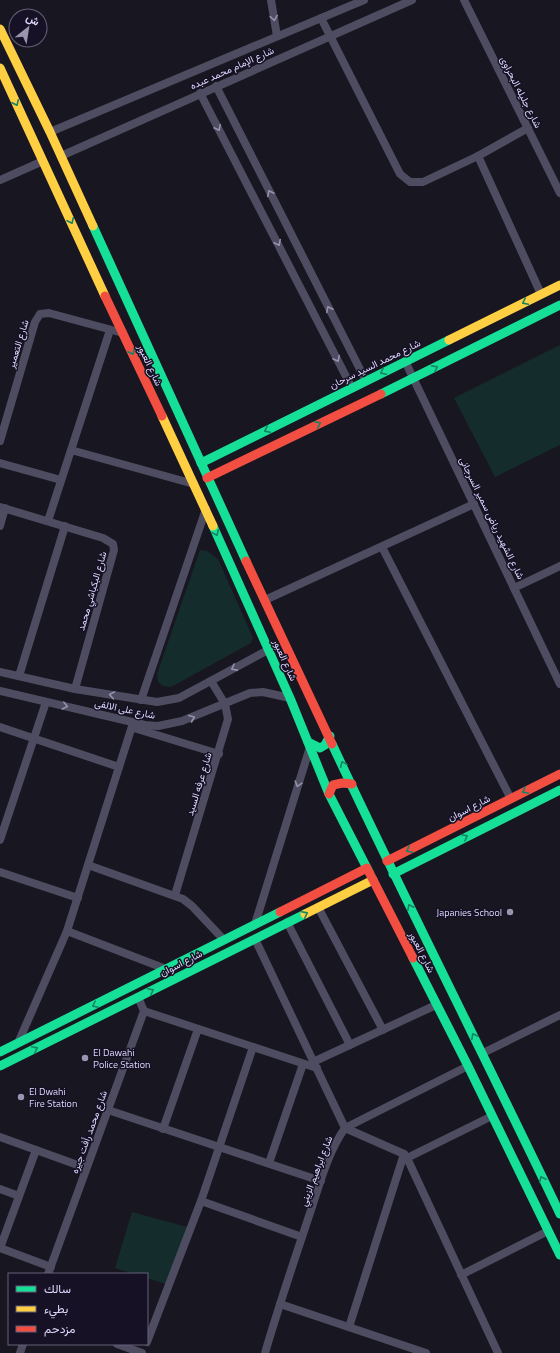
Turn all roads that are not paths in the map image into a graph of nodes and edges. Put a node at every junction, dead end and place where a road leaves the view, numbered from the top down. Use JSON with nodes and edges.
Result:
{"nodes":[{"id":1,"x":271,"y":0,"type":"edge"},
{"id":2,"x":364,"y":0,"type":"edge"},
{"id":3,"x":412,"y":0,"type":"edge"},
{"id":4,"x":464,"y":0,"type":"edge"},
{"id":5,"x":321,"y":18,"type":"junction"},
{"id":6,"x":0,"y":29,"type":"edge"},
{"id":7,"x":277,"y":36,"type":"junction"},
{"id":8,"x":330,"y":36,"type":"junction"},
{"id":9,"x":0,"y":68,"type":"edge"},
{"id":10,"x":216,"y":86,"type":"junction"},
{"id":11,"x":200,"y":93,"type":"junction"},
{"id":12,"x":528,"y":128,"type":"junction"},
{"id":13,"x":50,"y":132,"type":"junction"},
{"id":14,"x":61,"y":156,"type":"junction"},
{"id":15,"x":478,"y":156,"type":"junction"},
{"id":16,"x":43,"y":161,"type":"junction"},
{"id":17,"x":0,"y":180,"type":"edge"},
{"id":18,"x":560,"y":193,"type":"edge"},
{"id":19,"x":113,"y":267,"type":"junction"},
{"id":20,"x":97,"y":278,"type":"junction"},
{"id":21,"x":560,"y":285,"type":"edge"},
{"id":22,"x":541,"y":294,"type":"junction"},
{"id":23,"x":129,"y":302,"type":"junction"},
{"id":24,"x":560,"y":305,"type":"edge"},
{"id":25,"x":110,"y":308,"type":"junction"},
{"id":26,"x":110,"y":330,"type":"junction"},
{"id":27,"x":123,"y":333,"type":"junction"},
{"id":28,"x":405,"y":361,"type":"junction"},
{"id":29,"x":413,"y":378,"type":"junction"},
{"id":30,"x":366,"y":381,"type":"junction"},
{"id":31,"x":352,"y":388,"type":"junction"},
{"id":32,"x":0,"y":440,"type":"edge"},
{"id":33,"x":71,"y":450,"type":"junction"},
{"id":34,"x":0,"y":463,"type":"edge"},
{"id":35,"x":201,"y":463,"type":"junction"},
{"id":36,"x":207,"y":478,"type":"junction"},
{"id":37,"x":61,"y":480,"type":"junction"},
{"id":38,"x":194,"y":484,"type":"junction"},
{"id":39,"x":474,"y":504,"type":"junction"},
{"id":40,"x":3,"y":507,"type":"edge"},
{"id":41,"x":206,"y":509,"type":"junction"},
{"id":42,"x":48,"y":521,"type":"junction"},
{"id":43,"x":0,"y":526,"type":"edge"},
{"id":44,"x":65,"y":526,"type":"junction"},
{"id":45,"x":382,"y":547,"type":"junction"},
{"id":46,"x":560,"y":566,"type":"edge"},
{"id":47,"x":514,"y":588,"type":"junction"},
{"id":48,"x":265,"y":600,"type":"junction"},
{"id":49,"x":268,"y":650,"type":"junction"},
{"id":50,"x":0,"y":672,"type":"edge"},
{"id":51,"x":19,"y":676,"type":"junction"},
{"id":52,"x":211,"y":681,"type":"junction"},
{"id":53,"x":560,"y":684,"type":"edge"},
{"id":54,"x":75,"y":688,"type":"junction"},
{"id":55,"x":0,"y":692,"type":"edge"},
{"id":56,"x":290,"y":698,"type":"junction"},
{"id":57,"x":141,"y":700,"type":"junction"},
{"id":58,"x":46,"y":702,"type":"junction"},
{"id":59,"x":225,"y":704,"type":"junction"},
{"id":60,"x":132,"y":725,"type":"junction"},
{"id":61,"x":0,"y":727,"type":"edge"},
{"id":62,"x":330,"y":736,"type":"junction"},
{"id":63,"x":33,"y":738,"type":"junction"},
{"id":64,"x":309,"y":744,"type":"junction"},
{"id":65,"x":218,"y":754,"type":"junction"},
{"id":66,"x":119,"y":767,"type":"junction"},
{"id":67,"x":560,"y":774,"type":"edge"},
{"id":68,"x":352,"y":784,"type":"junction"},
{"id":69,"x":560,"y":790,"type":"edge"},
{"id":70,"x":329,"y":794,"type":"junction"},
{"id":71,"x":511,"y":798,"type":"junction"},
{"id":72,"x":0,"y":840,"type":"edge"},
{"id":73,"x":387,"y":861,"type":"junction"},
{"id":74,"x":88,"y":865,"type":"junction"},
{"id":75,"x":367,"y":868,"type":"junction"},
{"id":76,"x":0,"y":872,"type":"edge"},
{"id":77,"x":393,"y":874,"type":"junction"},
{"id":78,"x":373,"y":880,"type":"junction"},
{"id":79,"x":175,"y":895,"type":"junction"},
{"id":80,"x":78,"y":898,"type":"junction"},
{"id":81,"x":318,"y":907,"type":"junction"},
{"id":82,"x":287,"y":922,"type":"junction"},
{"id":83,"x":255,"y":924,"type":"junction"},
{"id":84,"x":67,"y":931,"type":"junction"},
{"id":85,"x":255,"y":939,"type":"junction"},
{"id":86,"x":224,"y":940,"type":"junction"},
{"id":87,"x":166,"y":969,"type":"junction"},
{"id":88,"x":138,"y":997,"type":"junction"},
{"id":89,"x":436,"y":1005,"type":"junction"},
{"id":90,"x":144,"y":1011,"type":"junction"},
{"id":91,"x":560,"y":1015,"type":"edge"},
{"id":92,"x":198,"y":1029,"type":"junction"},
{"id":93,"x":383,"y":1030,"type":"junction"},
{"id":94,"x":18,"y":1044,"type":"junction"},
{"id":95,"x":350,"y":1045,"type":"junction"},
{"id":96,"x":253,"y":1047,"type":"junction"},
{"id":97,"x":0,"y":1052,"type":"edge"},
{"id":98,"x":483,"y":1053,"type":"junction"},
{"id":99,"x":303,"y":1064,"type":"junction"},
{"id":100,"x":315,"y":1065,"type":"junction"},
{"id":101,"x":0,"y":1066,"type":"edge"},
{"id":102,"x":468,"y":1066,"type":"junction"},
{"id":103,"x":500,"y":1090,"type":"junction"},
{"id":104,"x":483,"y":1098,"type":"junction"},
{"id":105,"x":108,"y":1110,"type":"junction"},
{"id":106,"x":492,"y":1116,"type":"junction"},
{"id":107,"x":345,"y":1128,"type":"junction"},
{"id":108,"x":163,"y":1129,"type":"junction"},
{"id":109,"x":0,"y":1137,"type":"edge"},
{"id":110,"x":220,"y":1147,"type":"junction"},
{"id":111,"x":36,"y":1150,"type":"junction"},
{"id":112,"x":406,"y":1156,"type":"junction"},
{"id":113,"x":269,"y":1164,"type":"junction"},
{"id":114,"x":86,"y":1168,"type":"junction"},
{"id":115,"x":321,"y":1181,"type":"junction"},
{"id":116,"x":0,"y":1189,"type":"edge"},
{"id":117,"x":19,"y":1196,"type":"junction"},
{"id":118,"x":201,"y":1201,"type":"junction"},
{"id":119,"x":560,"y":1214,"type":"edge"},
{"id":120,"x":548,"y":1231,"type":"junction"},
{"id":121,"x":302,"y":1237,"type":"junction"},
{"id":122,"x":0,"y":1248,"type":"edge"},
{"id":123,"x":560,"y":1255,"type":"edge"},
{"id":124,"x":50,"y":1270,"type":"edge"},
{"id":125,"x":462,"y":1275,"type":"junction"},
{"id":126,"x":280,"y":1304,"type":"junction"},
{"id":127,"x":349,"y":1327,"type":"junction"},
{"id":128,"x":148,"y":1340,"type":"edge"},
{"id":129,"x":120,"y":1345,"type":"edge"},
{"id":130,"x":143,"y":1353,"type":"edge"},
{"id":131,"x":265,"y":1353,"type":"edge"},
{"id":132,"x":426,"y":1353,"type":"edge"},
{"id":133,"x":498,"y":1353,"type":"edge"}],
"edges":[{"from":1,"to":7,"type":"street","one_way":true},
{"from":2,"to":5,"type":"street","name":"شارع الإمام محمد عبده"},
{"from":3,"to":8,"type":"street","name":"شارع الإمام محمد عبده"},
{"from":4,"to":12,"type":"street","name":"شارع جليله البحراوى"},
{"from":5,"to":7,"type":"street","name":"شارع الإمام محمد عبده"},
{"from":5,"to":8,"type":"street"},
{"from":6,"to":13,"type":"street","name":"شارع العبور"},
{"from":7,"to":13,"type":"street","name":"شارع الإمام محمد عبده"},
{"from":8,"to":10,"type":"street","name":"شارع الإمام محمد عبده"},
{"from":8,"to":15,"type":"street"},
{"from":9,"to":16,"type":"street","name":"شارع العبور","one_way":true},
{"from":10,"to":11,"type":"street","name":"شارع الإمام محمد عبده"},
{"from":30,"to":10,"type":"street","one_way":true},
{"from":11,"to":14,"type":"street","name":"شارع الإمام محمد عبده"},
{"from":11,"to":31,"type":"street","one_way":true},
{"from":12,"to":15,"type":"street"},
{"from":12,"to":18,"type":"street","name":"شارع جليله البحراوى"},
{"from":13,"to":14,"type":"street","name":"شارع العبور"},
{"from":14,"to":19,"type":"street","name":"شارع العبور"},
{"from":15,"to":22,"type":"street"},
{"from":16,"to":17,"type":"street"},
{"from":16,"to":20,"type":"street","name":"شارع العبور","one_way":true},
{"from":19,"to":20,"type":"street"},
{"from":19,"to":23,"type":"street","name":"شارع العبور"},
{"from":20,"to":25,"type":"street","name":"شارع العبور"},
{"from":21,"to":22,"type":"street","name":"شارع محمد السيد سرحان"},
{"from":22,"to":28,"type":"street","name":"شارع محمد السيد سرحان","one_way":true},
{"from":23,"to":25,"type":"street"},
{"from":23,"to":35,"type":"street","name":"شارع العبور"},
{"from":29,"to":24,"type":"street","one_way":true},
{"from":25,"to":27,"type":"street","name":"شارع العبور"},
{"from":26,"to":27,"type":"street","name":"شارع التعمير"},
{"from":26,"to":32,"type":"street","name":"شارع التعمير"},
{"from":26,"to":33,"type":"street"},
{"from":27,"to":38,"type":"street","name":"شارع العبور","one_way":true},
{"from":28,"to":29,"type":"street","name":"شارع الشهيد رياض سمير السرجانى"},
{"from":28,"to":30,"type":"street","name":"شارع محمد السيد سرحان","one_way":true},
{"from":36,"to":29,"type":"street","one_way":true},
{"from":29,"to":39,"type":"street","name":"شارع الشهيد رياض سمير السرجانى"},
{"from":30,"to":31,"type":"street","name":"شارع محمد السيد سرحان"},
{"from":31,"to":35,"type":"street","name":"شارع محمد السيد سرحان","one_way":true},
{"from":33,"to":37,"type":"street"},
{"from":33,"to":38,"type":"street"},
{"from":34,"to":37,"type":"street"},
{"from":35,"to":36,"type":"street","name":"شارع العبور"},
{"from":36,"to":48,"type":"street","name":"شارع العبور"},
{"from":37,"to":42,"type":"street"},
{"from":38,"to":41,"type":"street","name":"شارع العبور"},
{"from":39,"to":45,"type":"street"},
{"from":39,"to":47,"type":"street","name":"شارع الشهيد رياض سمير السرجانى"},
{"from":40,"to":42,"type":"street","name":"شارع البكباشي محمد"},
{"from":40,"to":43,"type":"street"},
{"from":41,"to":49,"type":"street","name":"شارع العبور","one_way":true},
{"from":41,"to":57,"type":"street"},
{"from":42,"to":44,"type":"street","name":"شارع البكباشي محمد"},
{"from":44,"to":51,"type":"street"},
{"from":44,"to":54,"type":"street","name":"شارع البكباشي محمد"},
{"from":45,"to":48,"type":"street"},
{"from":45,"to":71,"type":"street"},
{"from":46,"to":47,"type":"street"},
{"from":47,"to":53,"type":"street","name":"شارع الشهيد رياض سمير السرجانى"},
{"from":48,"to":62,"type":"street","name":"شارع العبور"},
{"from":49,"to":52,"type":"street","name":"شارع على الالفى","one_way":true},
{"from":49,"to":56,"type":"street","name":"شارع العبور"},
{"from":50,"to":51,"type":"street","name":"شارع على الالفى"},
{"from":51,"to":54,"type":"street","name":"شارع على الالفى"},
{"from":52,"to":57,"type":"street","name":"شارع على الالفى"},
{"from":52,"to":59,"type":"street","name":"شارع عرفه السيد"},
{"from":57,"to":54,"type":"street","name":"شارع على الالفى","one_way":true},
{"from":55,"to":58,"type":"street","name":"شارع على الالفى"},
{"from":56,"to":59,"type":"street","name":"شارع على الالفى"},
{"from":56,"to":64,"type":"street","name":"شارع العبور"},
{"from":58,"to":60,"type":"street","name":"شارع على الالفى","one_way":true},
{"from":58,"to":63,"type":"street"},
{"from":60,"to":59,"type":"street","name":"شارع على الالفى","one_way":true},
{"from":59,"to":65,"type":"street","name":"شارع عرفه السيد"},
{"from":60,"to":65,"type":"street"},
{"from":60,"to":66,"type":"street"},
{"from":61,"to":63,"type":"street"},
{"from":62,"to":64,"type":"street"},
{"from":68,"to":62,"type":"street","name":"شارع العبور","one_way":true},
{"from":63,"to":66,"type":"street"},
{"from":63,"to":72,"type":"street"},
{"from":64,"to":70,"type":"street","name":"شارع العبور"},
{"from":64,"to":83,"type":"street","one_way":true},
{"from":65,"to":79,"type":"street","name":"شارع عرفه السيد"},
{"from":66,"to":74,"type":"street"},
{"from":67,"to":71,"type":"street","name":"شارع اسوان","one_way":true},
{"from":68,"to":70,"type":"street"},
{"from":68,"to":73,"type":"street","name":"شارع العبور"},
{"from":77,"to":69,"type":"street","one_way":true},
{"from":70,"to":75,"type":"street","name":"شارع العبور"},
{"from":71,"to":73,"type":"street","name":"شارع اسوان","one_way":true},
{"from":73,"to":77,"type":"street","name":"شارع العبور"},
{"from":74,"to":79,"type":"street"},
{"from":74,"to":80,"type":"street"},
{"from":75,"to":78,"type":"street","name":"شارع العبور"},
{"from":75,"to":83,"type":"street","name":"شارع اسوان"},
{"from":76,"to":80,"type":"street"},
{"from":98,"to":77,"type":"street","name":"شارع العبور","one_way":true},
{"from":78,"to":81,"type":"street","name":"شارع اسوان"},
{"from":78,"to":89,"type":"street","name":"شارع العبور"},
{"from":79,"to":86,"type":"street"},
{"from":80,"to":84,"type":"street"},
{"from":82,"to":81,"type":"street","name":"شارع اسوان","one_way":true},
{"from":81,"to":93,"type":"street"},
{"from":82,"to":85,"type":"street","name":"شارع اسوان"},
{"from":82,"to":95,"type":"street"},
{"from":83,"to":86,"type":"street","name":"شارع اسوان"},
{"from":84,"to":87,"type":"street"},
{"from":84,"to":94,"type":"street"},
{"from":88,"to":85,"type":"street","name":"شارع اسوان","one_way":true},
{"from":85,"to":100,"type":"street"},
{"from":86,"to":87,"type":"street","name":"شارع اسوان"},
{"from":87,"to":94,"type":"street","name":"شارع اسوان","one_way":true},
{"from":88,"to":90,"type":"street"},
{"from":101,"to":88,"type":"street","name":"شارع اسوان","one_way":true},
{"from":89,"to":93,"type":"street"},
{"from":89,"to":102,"type":"street","name":"شارع العبور"},
{"from":90,"to":92,"type":"street"},
{"from":90,"to":105,"type":"street","name":"شارع محمد رأفت جيره"},
{"from":91,"to":98,"type":"street"},
{"from":92,"to":96,"type":"street"},
{"from":92,"to":108,"type":"street"},
{"from":93,"to":95,"type":"street"},
{"from":94,"to":97,"type":"street","name":"شارع اسوان"},
{"from":95,"to":100,"type":"street"},
{"from":96,"to":99,"type":"street"},
{"from":96,"to":110,"type":"street"},
{"from":98,"to":103,"type":"street","name":"شارع العبور"},
{"from":99,"to":100,"type":"street"},
{"from":99,"to":113,"type":"street"},
{"from":100,"to":107,"type":"street"},
{"from":102,"to":104,"type":"street","name":"شارع العبور"},
{"from":102,"to":107,"type":"street","name":"شارع ابراهيم الزيني"},
{"from":103,"to":104,"type":"street"},
{"from":119,"to":103,"type":"street","name":"شارع العبور","one_way":true},
{"from":104,"to":106,"type":"street","name":"شارع العبور"},
{"from":105,"to":108,"type":"street"},
{"from":105,"to":114,"type":"street","name":"شارع محمد رأفت جيره"},
{"from":106,"to":112,"type":"street"},
{"from":106,"to":120,"type":"street","name":"شارع العبور"},
{"from":107,"to":112,"type":"street"},
{"from":107,"to":115,"type":"street","name":"شارع ابراهيم الزيني"},
{"from":108,"to":110,"type":"street"},
{"from":109,"to":111,"type":"street"},
{"from":110,"to":113,"type":"street"},
{"from":110,"to":118,"type":"street"},
{"from":111,"to":114,"type":"street"},
{"from":111,"to":117,"type":"street"},
{"from":112,"to":125,"type":"street"},
{"from":112,"to":127,"type":"street"},
{"from":113,"to":115,"type":"street"},
{"from":114,"to":124,"type":"street","name":"شارع محمد رأفت جيره"},
{"from":115,"to":121,"type":"street","name":"شارع ابراهيم الزيني"},
{"from":116,"to":117,"type":"street"},
{"from":117,"to":122,"type":"street"},
{"from":118,"to":121,"type":"street"},
{"from":118,"to":128,"type":"street"},
{"from":120,"to":123,"type":"street","name":"شارع العبور"},
{"from":120,"to":125,"type":"street"},
{"from":121,"to":126,"type":"street","name":"شارع ابراهيم الزيني"},
{"from":122,"to":124,"type":"street"},
{"from":125,"to":133,"type":"street"},
{"from":126,"to":127,"type":"street"},
{"from":126,"to":131,"type":"street","name":"شارع ابراهيم الزيني"},
{"from":127,"to":132,"type":"street"},
{"from":129,"to":130,"type":"street"}]}
